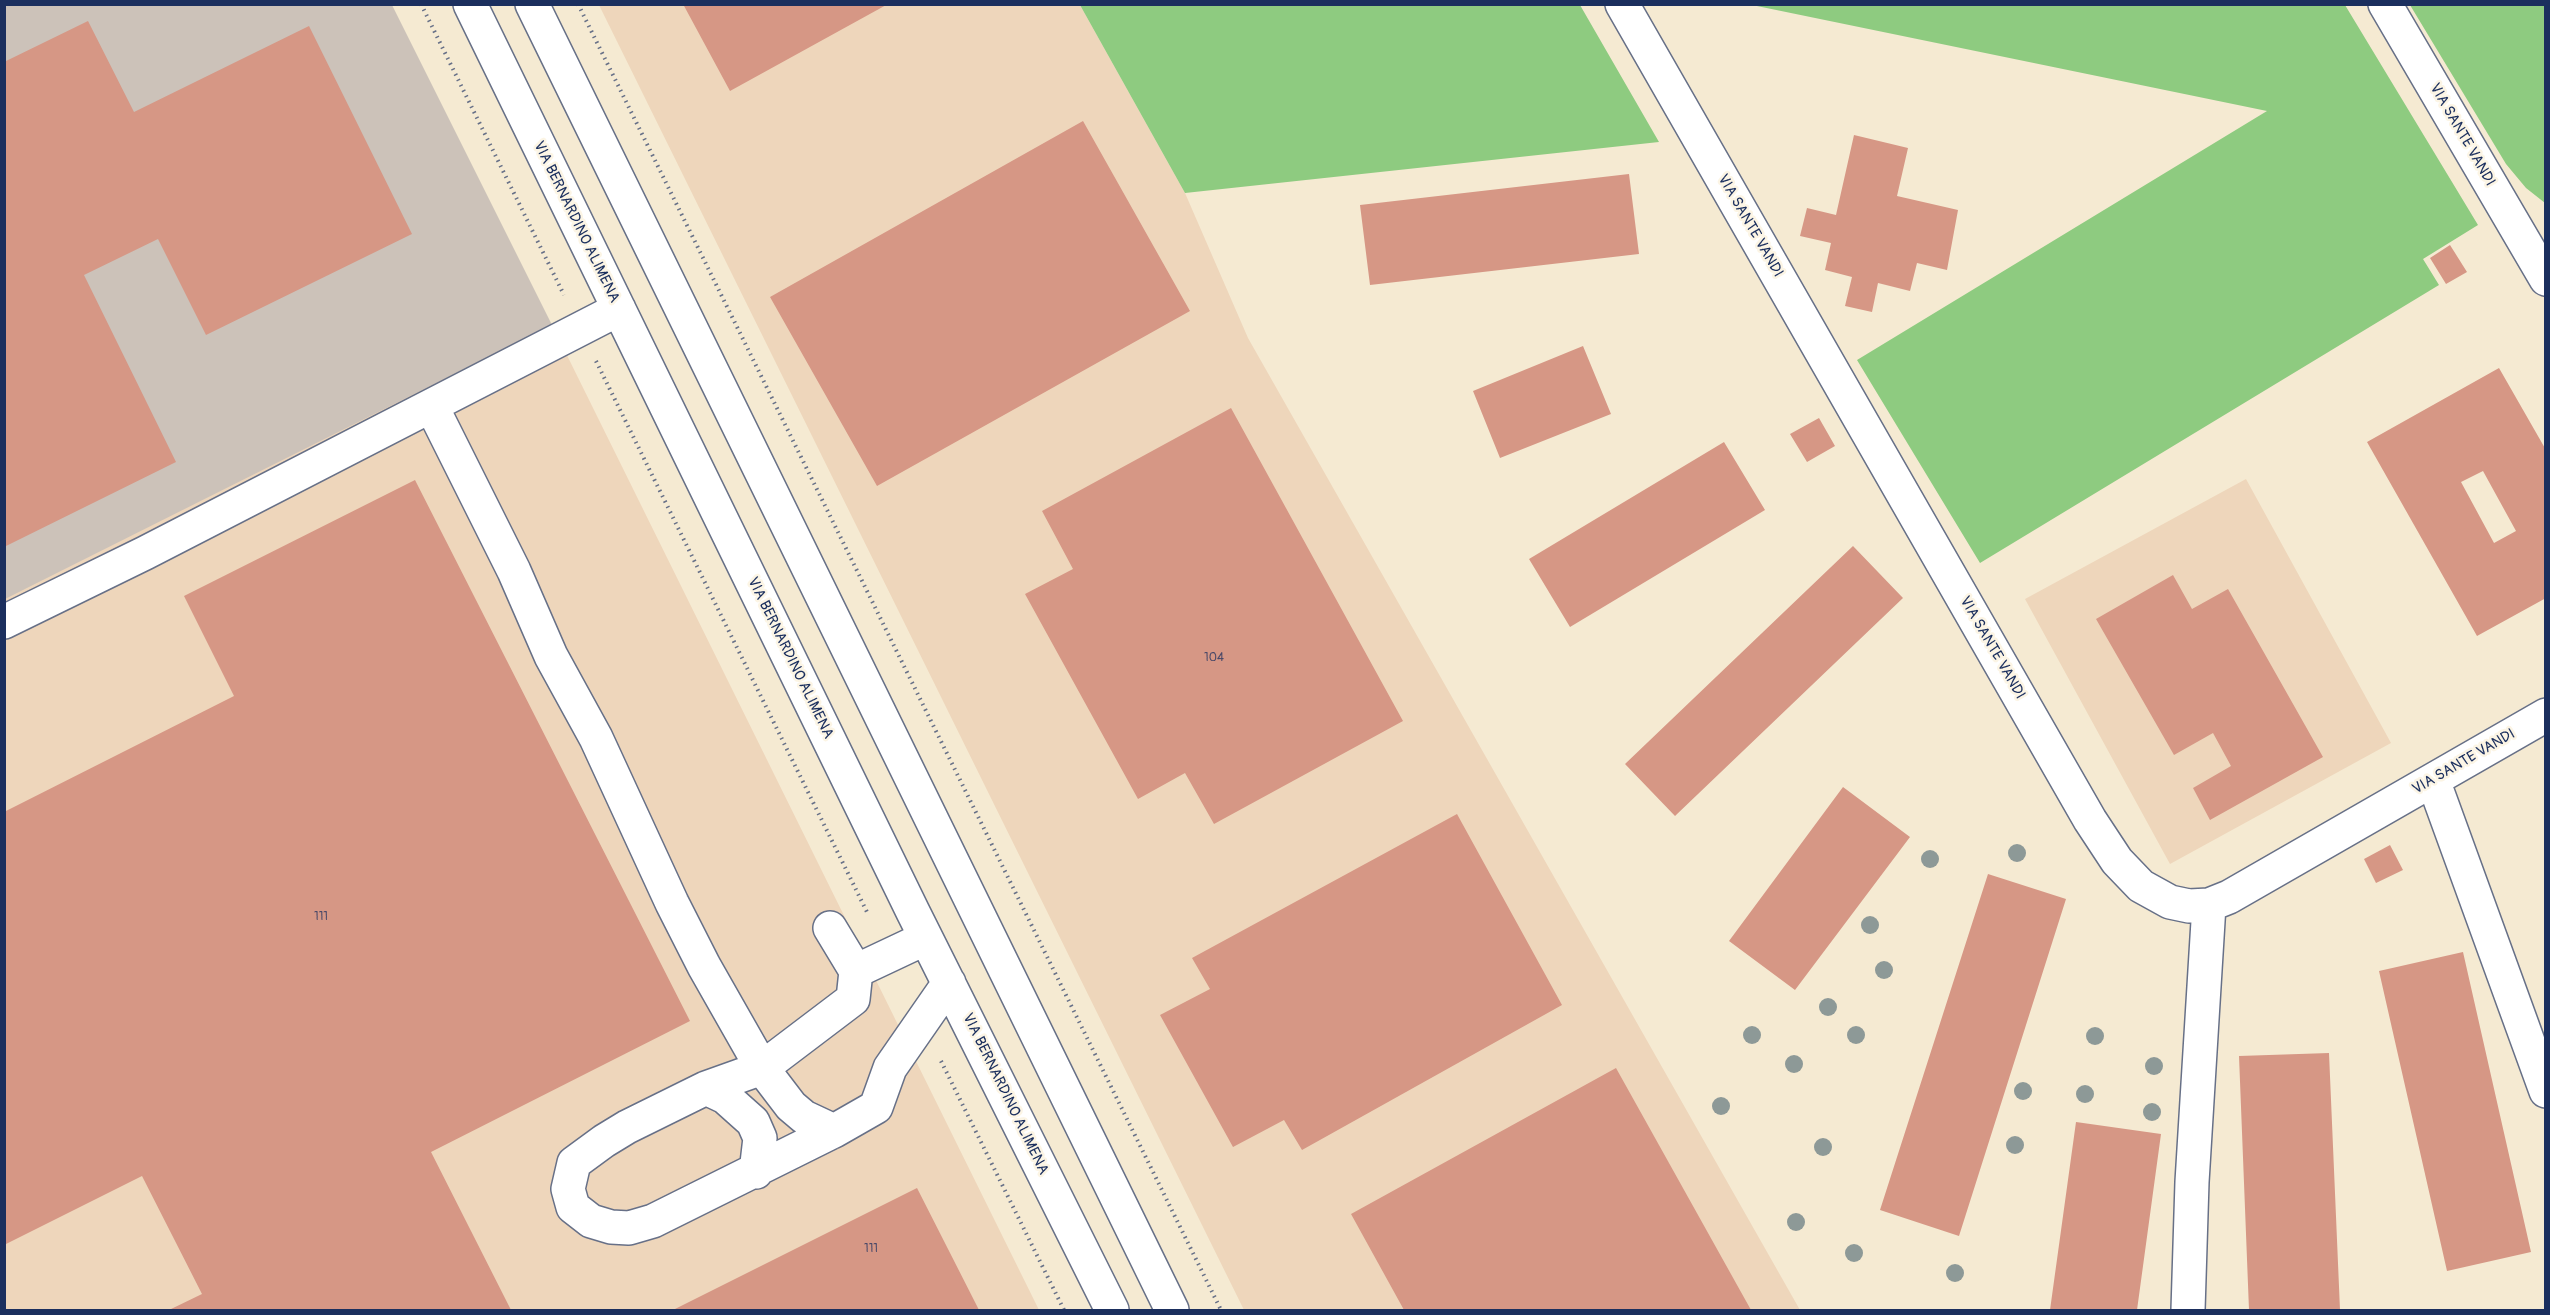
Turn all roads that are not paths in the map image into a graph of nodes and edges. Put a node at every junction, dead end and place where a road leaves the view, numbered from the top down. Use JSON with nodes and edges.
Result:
{"nodes":[{"id":1,"x":470,"y":4,"type":"edge"},
{"id":2,"x":532,"y":4,"type":"edge"},
{"id":3,"x":1622,"y":4,"type":"edge"},
{"id":4,"x":2385,"y":4,"type":"edge"},
{"id":5,"x":2543,"y":268,"type":"edge"},
{"id":6,"x":619,"y":309,"type":"junction"},
{"id":7,"x":432,"y":407,"type":"junction"},
{"id":8,"x":4,"y":622,"type":"edge"},
{"id":9,"x":2546,"y":715,"type":"edge"},
{"id":10,"x":2433,"y":780,"type":"junction"},
{"id":11,"x":2209,"y":905,"type":"junction"},
{"id":12,"x":830,"y":928,"type":"dead end"},
{"id":13,"x":926,"y":938,"type":"junction"},
{"id":14,"x":856,"y":970,"type":"junction"},
{"id":15,"x":950,"y":983,"type":"junction"},
{"id":16,"x":762,"y":1068,"type":"junction"},
{"id":17,"x":706,"y":1088,"type":"junction"},
{"id":18,"x":2546,"y":1091,"type":"edge"},
{"id":19,"x":834,"y":1131,"type":"junction"},
{"id":20,"x":756,"y":1172,"type":"junction"},
{"id":21,"x":1112,"y":1311,"type":"edge"},
{"id":22,"x":1172,"y":1311,"type":"edge"},
{"id":23,"x":2188,"y":1311,"type":"edge"}],
"edges":[{"from":1,"to":6,"type":"street","name":"VIA BERNARDINO ALIMENA"},
{"from":2,"to":22,"type":"street"},
{"from":3,"to":11,"type":"street","name":"VIA SANTE VANDI"},
{"from":4,"to":5,"type":"street","name":"VIA SANTE VANDI"},
{"from":6,"to":7,"type":"street"},
{"from":6,"to":13,"type":"street","name":"VIA BERNARDINO ALIMENA"},
{"from":7,"to":8,"type":"street"},
{"from":7,"to":16,"type":"street"},
{"from":9,"to":10,"type":"street","name":"VIA SANTE VANDI"},
{"from":10,"to":11,"type":"street","name":"VIA SANTE VANDI"},
{"from":10,"to":18,"type":"street"},
{"from":11,"to":23,"type":"street"},
{"from":12,"to":14,"type":"street"},
{"from":13,"to":14,"type":"street"},
{"from":13,"to":15,"type":"street","name":"VIA BERNARDINO ALIMENA"},
{"from":14,"to":16,"type":"street"},
{"from":15,"to":19,"type":"street"},
{"from":15,"to":21,"type":"street","name":"VIA BERNARDINO ALIMENA"},
{"from":16,"to":17,"type":"street"},
{"from":16,"to":19,"type":"street"},
{"from":17,"to":20,"type":"street"},
{"from":17,"to":20,"type":"street"},
{"from":19,"to":20,"type":"street"}]}
